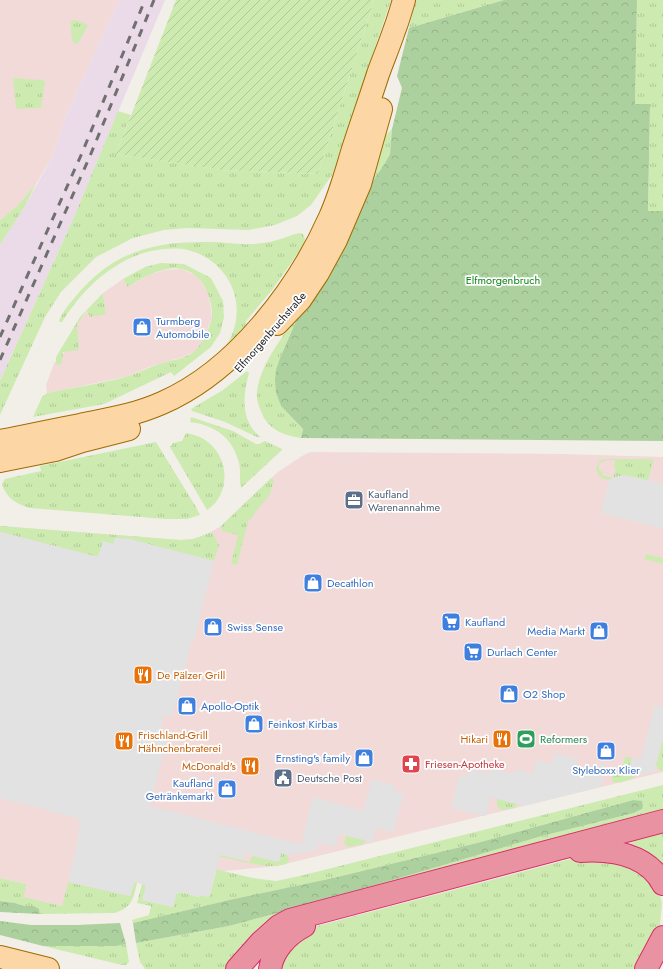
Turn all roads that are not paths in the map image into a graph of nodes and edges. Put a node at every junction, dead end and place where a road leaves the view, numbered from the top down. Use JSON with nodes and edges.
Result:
{"nodes":[{"id":1,"x":404,"y":0,"type":"edge"},
{"id":2,"x":394,"y":31,"type":"junction"},
{"id":3,"x":0,"y":441,"type":"edge"},
{"id":4,"x":10,"y":459,"type":"edge"},
{"id":5,"x":663,"y":821,"type":"edge"},
{"id":6,"x":663,"y":884,"type":"edge"},
{"id":7,"x":663,"y":937,"type":"edge"},
{"id":8,"x":0,"y":957,"type":"edge"},
{"id":9,"x":663,"y":958,"type":"edge"},
{"id":10,"x":48,"y":969,"type":"edge"},
{"id":11,"x":237,"y":969,"type":"edge"},
{"id":12,"x":270,"y":969,"type":"edge"},
{"id":13,"x":646,"y":969,"type":"edge"},
{"id":14,"x":652,"y":969,"type":"edge"}],
"edges":[{"from":1,"to":2,"type":"main road","name":"Elfmorgenbruchstraße"},
{"from":2,"to":3,"type":"main road","name":"Elfmorgenbruchstraße"},
{"from":2,"to":4,"type":"main road","name":"Elfmorgenbruchstraße"},
{"from":5,"to":11,"type":"highway"},
{"from":6,"to":12,"type":"highway"},
{"from":7,"to":13,"type":"highway"},
{"from":8,"to":10,"type":"main road"},
{"from":9,"to":14,"type":"highway"}]}
